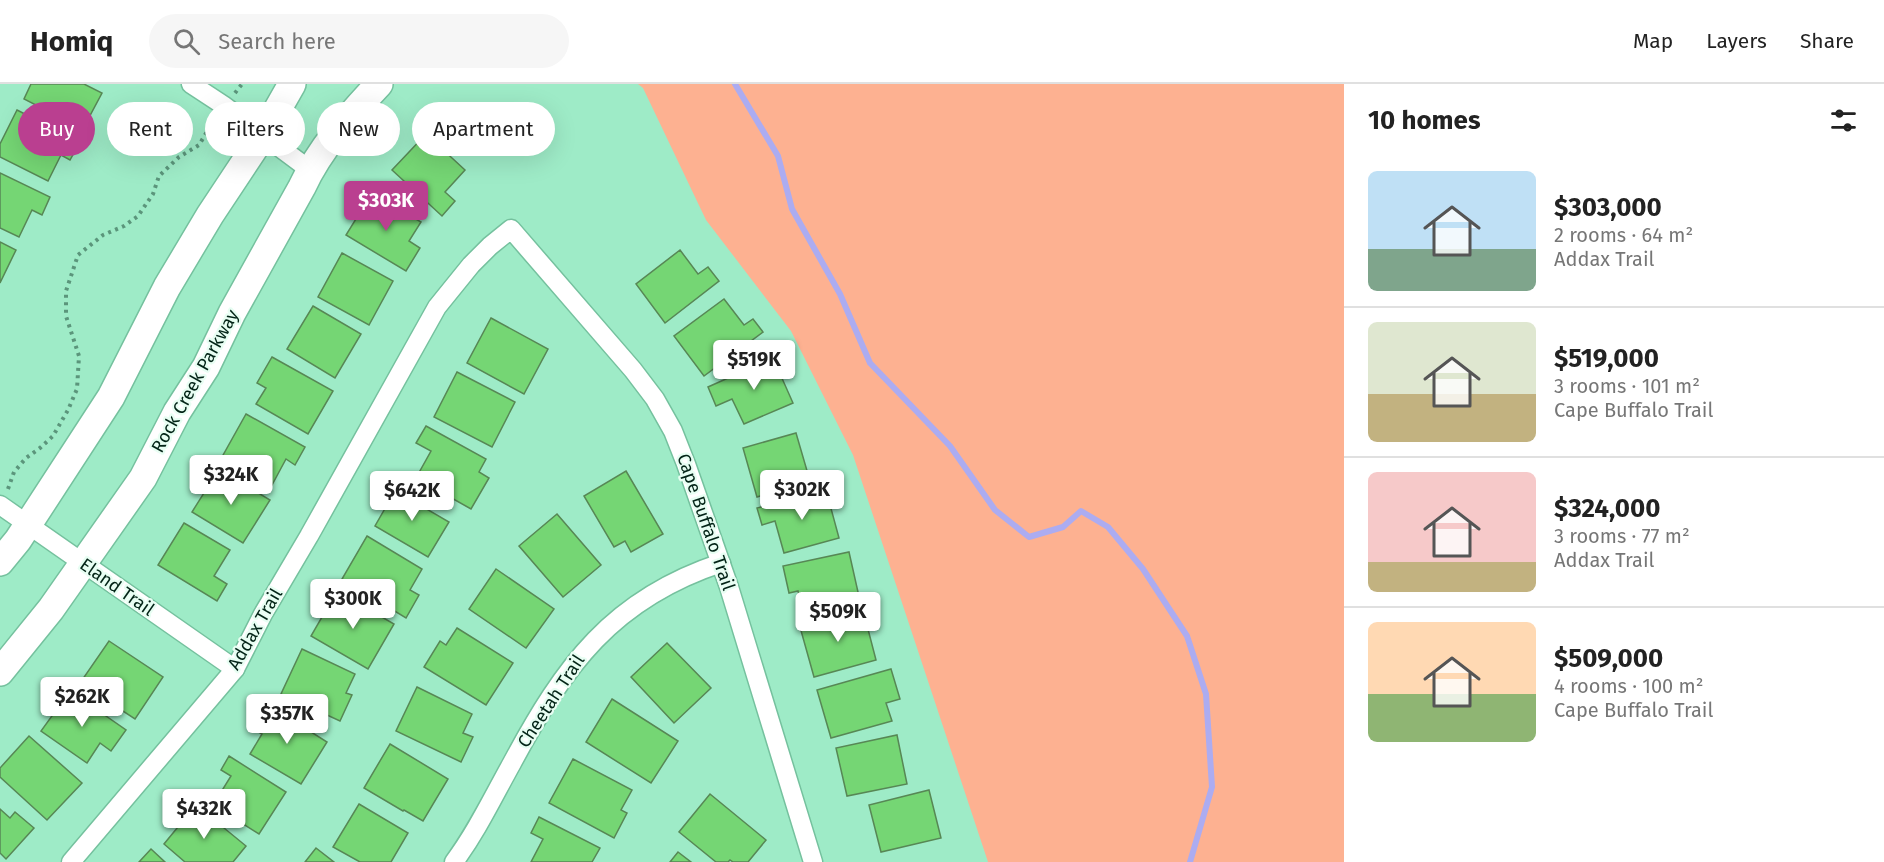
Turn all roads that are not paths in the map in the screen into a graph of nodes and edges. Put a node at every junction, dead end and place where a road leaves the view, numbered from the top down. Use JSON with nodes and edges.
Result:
{"nodes":[{"id":1,"x":190,"y":84,"type":"edge"},
{"id":2,"x":292,"y":84,"type":"edge"},
{"id":3,"x":378,"y":84,"type":"edge"},
{"id":4,"x":218,"y":102,"type":"edge"},
{"id":5,"x":282,"y":102,"type":"edge"},
{"id":6,"x":249,"y":156,"type":"edge"},
{"id":7,"x":291,"y":156,"type":"edge"},
{"id":8,"x":310,"y":170,"type":"junction"},
{"id":9,"x":511,"y":229,"type":"joint"},
{"id":10,"x":2,"y":499,"type":"edge"},
{"id":11,"x":28,"y":524,"type":"junction"},
{"id":12,"x":0,"y":562,"type":"edge"},
{"id":13,"x":84,"y":563,"type":"junction"},
{"id":14,"x":721,"y":563,"type":"junction"},
{"id":15,"x":234,"y":669,"type":"junction"},
{"id":16,"x":0,"y":672,"type":"edge"},
{"id":17,"x":71,"y":862,"type":"edge"},
{"id":18,"x":454,"y":862,"type":"edge"},
{"id":19,"x":813,"y":862,"type":"edge"}],
"edges":[{"from":1,"to":4,"type":"street"},
{"from":2,"to":5,"type":"street"},
{"from":3,"to":8,"type":"street","name":"Rock Creek Parkway"},
{"from":6,"to":11,"type":"street"},
{"from":7,"to":8,"type":"street"},
{"from":8,"to":13,"type":"street","name":"Rock Creek Parkway"},
{"from":9,"to":14,"type":"street","name":"Cape Buffalo Trail"},
{"from":9,"to":15,"type":"street","name":"Addax Trail"},
{"from":10,"to":11,"type":"street","name":"Eland Trail"},
{"from":11,"to":12,"type":"street"},
{"from":11,"to":13,"type":"street","name":"Eland Trail"},
{"from":13,"to":15,"type":"street","name":"Eland Trail"},
{"from":13,"to":16,"type":"street","name":"Rock Creek Parkway"},
{"from":14,"to":18,"type":"street","name":"Cheetah Trail"},
{"from":14,"to":19,"type":"street","name":"Cape Buffalo Trail"},
{"from":15,"to":17,"type":"street","name":"Addax Trail"}]}
